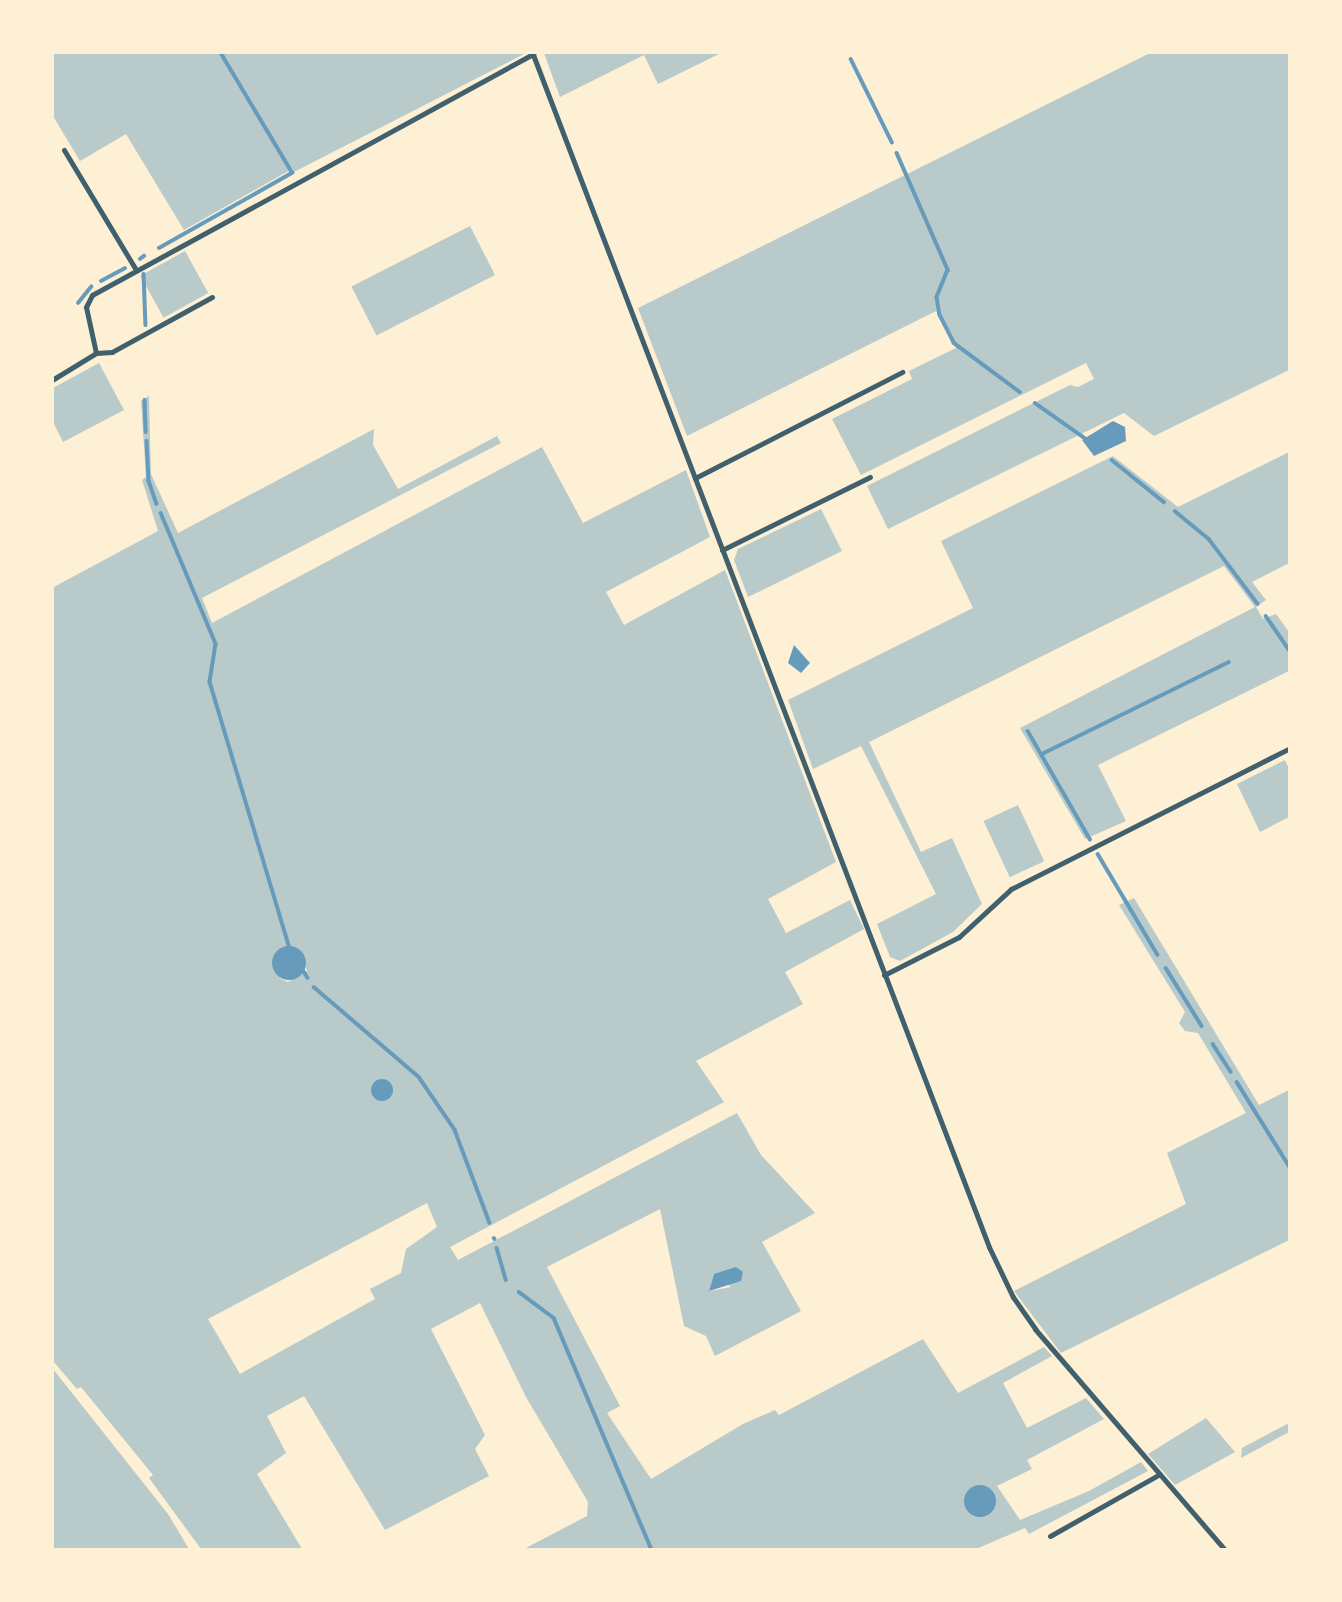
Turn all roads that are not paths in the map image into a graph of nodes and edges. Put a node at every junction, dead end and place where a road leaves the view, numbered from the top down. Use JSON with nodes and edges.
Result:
{"nodes":[{"id":1,"x":532,"y":53,"type":"edge"},
{"id":2,"x":64,"y":150,"type":"dead end"},
{"id":3,"x":136,"y":270,"type":"junction"},
{"id":4,"x":212,"y":297,"type":"dead end"},
{"id":5,"x":96,"y":353,"type":"junction"},
{"id":6,"x":902,"y":372,"type":"dead end"},
{"id":7,"x":52,"y":380,"type":"edge"},
{"id":8,"x":870,"y":477,"type":"dead end"},
{"id":9,"x":695,"y":478,"type":"junction"},
{"id":10,"x":722,"y":550,"type":"junction"},
{"id":11,"x":1290,"y":748,"type":"edge"},
{"id":12,"x":884,"y":975,"type":"junction"},
{"id":13,"x":1160,"y":1474,"type":"junction"},
{"id":14,"x":1050,"y":1536,"type":"dead end"},
{"id":15,"x":1225,"y":1549,"type":"edge"}],
"edges":[{"from":1,"to":3,"type":"street"},
{"from":1,"to":9,"type":"street"},
{"from":2,"to":3,"type":"street"},
{"from":3,"to":5,"type":"street"},
{"from":4,"to":5,"type":"street"},
{"from":5,"to":7,"type":"street"},
{"from":6,"to":9,"type":"street"},
{"from":8,"to":10,"type":"street"},
{"from":9,"to":10,"type":"street"},
{"from":10,"to":12,"type":"street"},
{"from":11,"to":12,"type":"street"},
{"from":12,"to":13,"type":"street"},
{"from":13,"to":14,"type":"street"},
{"from":13,"to":15,"type":"street"}]}
